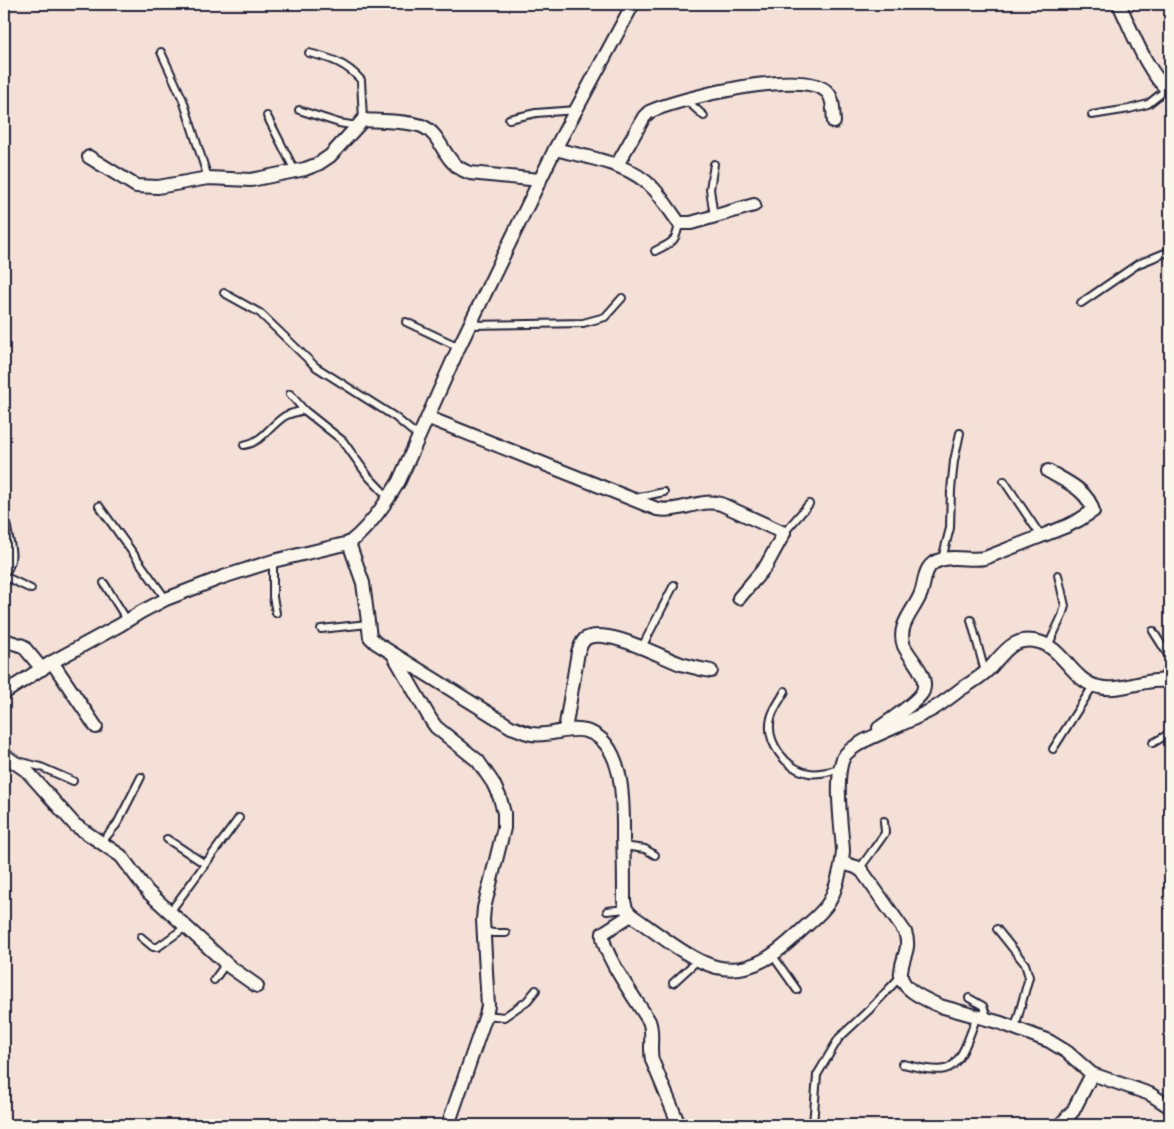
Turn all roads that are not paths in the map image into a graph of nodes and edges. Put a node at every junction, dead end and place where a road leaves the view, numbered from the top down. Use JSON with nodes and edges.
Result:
{"nodes":[{"id":1,"x":633,"y":4,"type":"edge"},
{"id":2,"x":1119,"y":4,"type":"edge"},
{"id":3,"x":161,"y":52,"type":"dead end"},
{"id":4,"x":310,"y":53,"type":"dead end"},
{"id":5,"x":1169,"y":91,"type":"edge"},
{"id":6,"x":686,"y":100,"type":"junction"},
{"id":7,"x":299,"y":110,"type":"dead end"},
{"id":8,"x":576,"y":110,"type":"junction"},
{"id":9,"x":1092,"y":115,"type":"dead end"},
{"id":10,"x":267,"y":116,"type":"dead end"},
{"id":11,"x":704,"y":116,"type":"dead end"},
{"id":12,"x":509,"y":119,"type":"dead end"},
{"id":13,"x":834,"y":122,"type":"dead end"},
{"id":14,"x":360,"y":123,"type":"junction"},
{"id":15,"x":555,"y":149,"type":"junction"},
{"id":16,"x":89,"y":157,"type":"dead end"},
{"id":17,"x":714,"y":164,"type":"dead end"},
{"id":18,"x":617,"y":165,"type":"junction"},
{"id":19,"x":295,"y":171,"type":"junction"},
{"id":20,"x":208,"y":178,"type":"junction"},
{"id":21,"x":540,"y":180,"type":"junction"},
{"id":22,"x":754,"y":205,"type":"dead end"},
{"id":23,"x":714,"y":216,"type":"junction"},
{"id":24,"x":679,"y":223,"type":"junction"},
{"id":25,"x":655,"y":251,"type":"dead end"},
{"id":26,"x":1170,"y":251,"type":"edge"},
{"id":27,"x":224,"y":293,"type":"dead end"},
{"id":28,"x":622,"y":298,"type":"dead end"},
{"id":29,"x":1081,"y":303,"type":"dead end"},
{"id":30,"x":406,"y":322,"type":"dead end"},
{"id":31,"x":470,"y":325,"type":"junction"},
{"id":32,"x":459,"y":347,"type":"junction"},
{"id":33,"x":290,"y":394,"type":"dead end"},
{"id":34,"x":304,"y":410,"type":"junction"},
{"id":35,"x":429,"y":418,"type":"junction"},
{"id":36,"x":960,"y":433,"type":"dead end"},
{"id":37,"x":420,"y":437,"type":"junction"},
{"id":38,"x":244,"y":445,"type":"dead end"},
{"id":39,"x":1048,"y":470,"type":"dead end"},
{"id":40,"x":1004,"y":481,"type":"dead end"},
{"id":41,"x":664,"y":492,"type":"dead end"},
{"id":42,"x":389,"y":498,"type":"junction"},
{"id":43,"x":631,"y":499,"type":"junction"},
{"id":44,"x":809,"y":504,"type":"dead end"},
{"id":45,"x":99,"y":506,"type":"dead end"},
{"id":46,"x":4,"y":528,"type":"edge"},
{"id":47,"x":784,"y":533,"type":"junction"},
{"id":48,"x":1041,"y":536,"type":"junction"},
{"id":49,"x":349,"y":544,"type":"junction"},
{"id":50,"x":942,"y":559,"type":"junction"},
{"id":51,"x":274,"y":561,"type":"junction"},
{"id":52,"x":4,"y":569,"type":"edge"},
{"id":53,"x":1058,"y":575,"type":"dead end"},
{"id":54,"x":4,"y":576,"type":"edge"},
{"id":55,"x":104,"y":583,"type":"dead end"},
{"id":56,"x":674,"y":584,"type":"dead end"},
{"id":57,"x":31,"y":589,"type":"dead end"},
{"id":58,"x":739,"y":598,"type":"dead end"},
{"id":59,"x":166,"y":599,"type":"junction"},
{"id":60,"x":276,"y":613,"type":"dead end"},
{"id":61,"x":127,"y":620,"type":"junction"},
{"id":62,"x":970,"y":620,"type":"dead end"},
{"id":63,"x":368,"y":624,"type":"junction"},
{"id":64,"x":321,"y":629,"type":"dead end"},
{"id":65,"x":1153,"y":631,"type":"dead end"},
{"id":66,"x":4,"y":640,"type":"edge"},
{"id":67,"x":642,"y":646,"type":"junction"},
{"id":68,"x":1048,"y":646,"type":"junction"},
{"id":69,"x":393,"y":654,"type":"junction"},
{"id":70,"x":1170,"y":658,"type":"edge"},
{"id":71,"x":47,"y":665,"type":"junction"},
{"id":72,"x":1170,"y":666,"type":"edge"},
{"id":73,"x":711,"y":671,"type":"dead end"},
{"id":74,"x":985,"y":672,"type":"junction"},
{"id":75,"x":1168,"y":682,"type":"edge"},
{"id":76,"x":1093,"y":686,"type":"junction"},
{"id":77,"x":785,"y":691,"type":"dead end"},
{"id":78,"x":4,"y":693,"type":"edge"},
{"id":79,"x":96,"y":727,"type":"dead end"},
{"id":80,"x":565,"y":730,"type":"junction"},
{"id":81,"x":1170,"y":733,"type":"edge"},
{"id":82,"x":864,"y":741,"type":"junction"},
{"id":83,"x":1153,"y":743,"type":"dead end"},
{"id":84,"x":1053,"y":749,"type":"dead end"},
{"id":85,"x":8,"y":757,"type":"edge"},
{"id":86,"x":840,"y":769,"type":"junction"},
{"id":87,"x":141,"y":777,"type":"dead end"},
{"id":88,"x":73,"y":781,"type":"dead end"},
{"id":89,"x":239,"y":818,"type":"dead end"},
{"id":90,"x":884,"y":821,"type":"dead end"},
{"id":91,"x":167,"y":839,"type":"dead end"},
{"id":92,"x":101,"y":842,"type":"junction"},
{"id":93,"x":624,"y":846,"type":"junction"},
{"id":94,"x":655,"y":855,"type":"dead end"},
{"id":95,"x":842,"y":863,"type":"junction"},
{"id":96,"x":205,"y":864,"type":"junction"},
{"id":97,"x":859,"y":869,"type":"junction"},
{"id":98,"x":608,"y":911,"type":"dead end"},
{"id":99,"x":170,"y":912,"type":"junction"},
{"id":100,"x":629,"y":912,"type":"junction"},
{"id":101,"x":187,"y":926,"type":"junction"},
{"id":102,"x":997,"y":930,"type":"dead end"},
{"id":103,"x":484,"y":931,"type":"junction"},
{"id":104,"x":506,"y":933,"type":"dead end"},
{"id":105,"x":141,"y":937,"type":"dead end"},
{"id":106,"x":773,"y":956,"type":"junction"},
{"id":107,"x":224,"y":960,"type":"junction"},
{"id":108,"x":698,"y":960,"type":"junction"},
{"id":109,"x":901,"y":976,"type":"junction"},
{"id":110,"x":214,"y":980,"type":"dead end"},
{"id":111,"x":673,"y":983,"type":"dead end"},
{"id":112,"x":258,"y":986,"type":"dead end"},
{"id":113,"x":536,"y":990,"type":"dead end"},
{"id":114,"x":796,"y":990,"type":"dead end"},
{"id":115,"x":969,"y":998,"type":"dead end"},
{"id":116,"x":486,"y":1015,"type":"junction"},
{"id":117,"x":982,"y":1017,"type":"junction"},
{"id":118,"x":1015,"y":1028,"type":"junction"},
{"id":119,"x":902,"y":1064,"type":"dead end"},
{"id":120,"x":1092,"y":1074,"type":"junction"},
{"id":121,"x":1170,"y":1107,"type":"edge"},
{"id":122,"x":448,"y":1125,"type":"edge"},
{"id":123,"x":679,"y":1125,"type":"edge"},
{"id":124,"x":813,"y":1125,"type":"edge"},
{"id":125,"x":1060,"y":1125,"type":"edge"}],
"edges":[{"from":1,"to":8,"type":"street"},
{"from":2,"to":5,"type":"street"},
{"from":3,"to":20,"type":"lane"},
{"from":4,"to":14,"type":"lane"},
{"from":5,"to":9,"type":"lane"},
{"from":6,"to":11,"type":"lane"},
{"from":6,"to":13,"type":"street"},
{"from":6,"to":18,"type":"street"},
{"from":7,"to":14,"type":"lane"},
{"from":8,"to":12,"type":"lane"},
{"from":8,"to":15,"type":"street"},
{"from":10,"to":19,"type":"lane"},
{"from":14,"to":19,"type":"street"},
{"from":14,"to":21,"type":"street"},
{"from":15,"to":18,"type":"street"},
{"from":15,"to":21,"type":"street"},
{"from":16,"to":20,"type":"street"},
{"from":17,"to":23,"type":"lane"},
{"from":18,"to":24,"type":"street"},
{"from":19,"to":20,"type":"street"},
{"from":21,"to":31,"type":"street"},
{"from":22,"to":23,"type":"street"},
{"from":23,"to":24,"type":"street"},
{"from":24,"to":25,"type":"lane"},
{"from":26,"to":29,"type":"lane"},
{"from":27,"to":37,"type":"lane"},
{"from":28,"to":31,"type":"lane"},
{"from":30,"to":32,"type":"lane"},
{"from":31,"to":32,"type":"street"},
{"from":32,"to":35,"type":"street"},
{"from":33,"to":34,"type":"lane"},
{"from":34,"to":38,"type":"lane"},
{"from":34,"to":42,"type":"lane"},
{"from":35,"to":37,"type":"street"},
{"from":35,"to":43,"type":"street"},
{"from":36,"to":50,"type":"lane"},
{"from":37,"to":42,"type":"street"},
{"from":39,"to":48,"type":"street"},
{"from":40,"to":48,"type":"lane"},
{"from":41,"to":43,"type":"lane"},
{"from":42,"to":49,"type":"street"},
{"from":43,"to":47,"type":"street"},
{"from":44,"to":47,"type":"lane"},
{"from":45,"to":59,"type":"lane"},
{"from":46,"to":52,"type":"street"},
{"from":47,"to":58,"type":"street"},
{"from":48,"to":50,"type":"street"},
{"from":49,"to":51,"type":"street"},
{"from":49,"to":63,"type":"street"},
{"from":50,"to":82,"type":"street"},
{"from":51,"to":59,"type":"street"},
{"from":51,"to":60,"type":"lane"},
{"from":53,"to":68,"type":"lane"},
{"from":54,"to":57,"type":"lane"},
{"from":55,"to":61,"type":"lane"},
{"from":56,"to":67,"type":"lane"},
{"from":59,"to":61,"type":"street"},
{"from":61,"to":71,"type":"street"},
{"from":62,"to":74,"type":"lane"},
{"from":63,"to":64,"type":"lane"},
{"from":63,"to":69,"type":"street"},
{"from":65,"to":70,"type":"lane"},
{"from":66,"to":71,"type":"street"},
{"from":67,"to":73,"type":"street"},
{"from":67,"to":80,"type":"street"},
{"from":68,"to":74,"type":"street"},
{"from":68,"to":76,"type":"street"},
{"from":69,"to":80,"type":"street"},
{"from":69,"to":103,"type":"street"},
{"from":71,"to":78,"type":"street"},
{"from":71,"to":79,"type":"street"},
{"from":72,"to":75,"type":"lane"},
{"from":74,"to":82,"type":"street"},
{"from":75,"to":76,"type":"street"},
{"from":76,"to":84,"type":"lane"},
{"from":77,"to":86,"type":"lane"},
{"from":80,"to":93,"type":"street"},
{"from":81,"to":83,"type":"lane"},
{"from":82,"to":86,"type":"street"},
{"from":85,"to":88,"type":"lane"},
{"from":85,"to":92,"type":"street"},
{"from":86,"to":95,"type":"street"},
{"from":87,"to":92,"type":"lane"},
{"from":89,"to":96,"type":"lane"},
{"from":90,"to":97,"type":"lane"},
{"from":91,"to":96,"type":"lane"},
{"from":92,"to":99,"type":"street"},
{"from":93,"to":94,"type":"lane"},
{"from":93,"to":100,"type":"street"},
{"from":95,"to":97,"type":"street"},
{"from":95,"to":106,"type":"street"},
{"from":96,"to":99,"type":"lane"},
{"from":97,"to":109,"type":"street"},
{"from":98,"to":100,"type":"lane"},
{"from":99,"to":101,"type":"street"},
{"from":100,"to":108,"type":"street"},
{"from":100,"to":123,"type":"street"},
{"from":101,"to":105,"type":"lane"},
{"from":101,"to":107,"type":"street"},
{"from":102,"to":118,"type":"lane"},
{"from":103,"to":104,"type":"lane"},
{"from":103,"to":116,"type":"street"},
{"from":106,"to":108,"type":"street"},
{"from":106,"to":114,"type":"lane"},
{"from":107,"to":110,"type":"lane"},
{"from":107,"to":112,"type":"street"},
{"from":108,"to":111,"type":"lane"},
{"from":109,"to":117,"type":"street"},
{"from":109,"to":124,"type":"lane"},
{"from":113,"to":116,"type":"lane"},
{"from":115,"to":117,"type":"lane"},
{"from":116,"to":122,"type":"street"},
{"from":117,"to":118,"type":"street"},
{"from":117,"to":119,"type":"lane"},
{"from":118,"to":120,"type":"street"},
{"from":120,"to":121,"type":"street"},
{"from":120,"to":125,"type":"street"}]}
